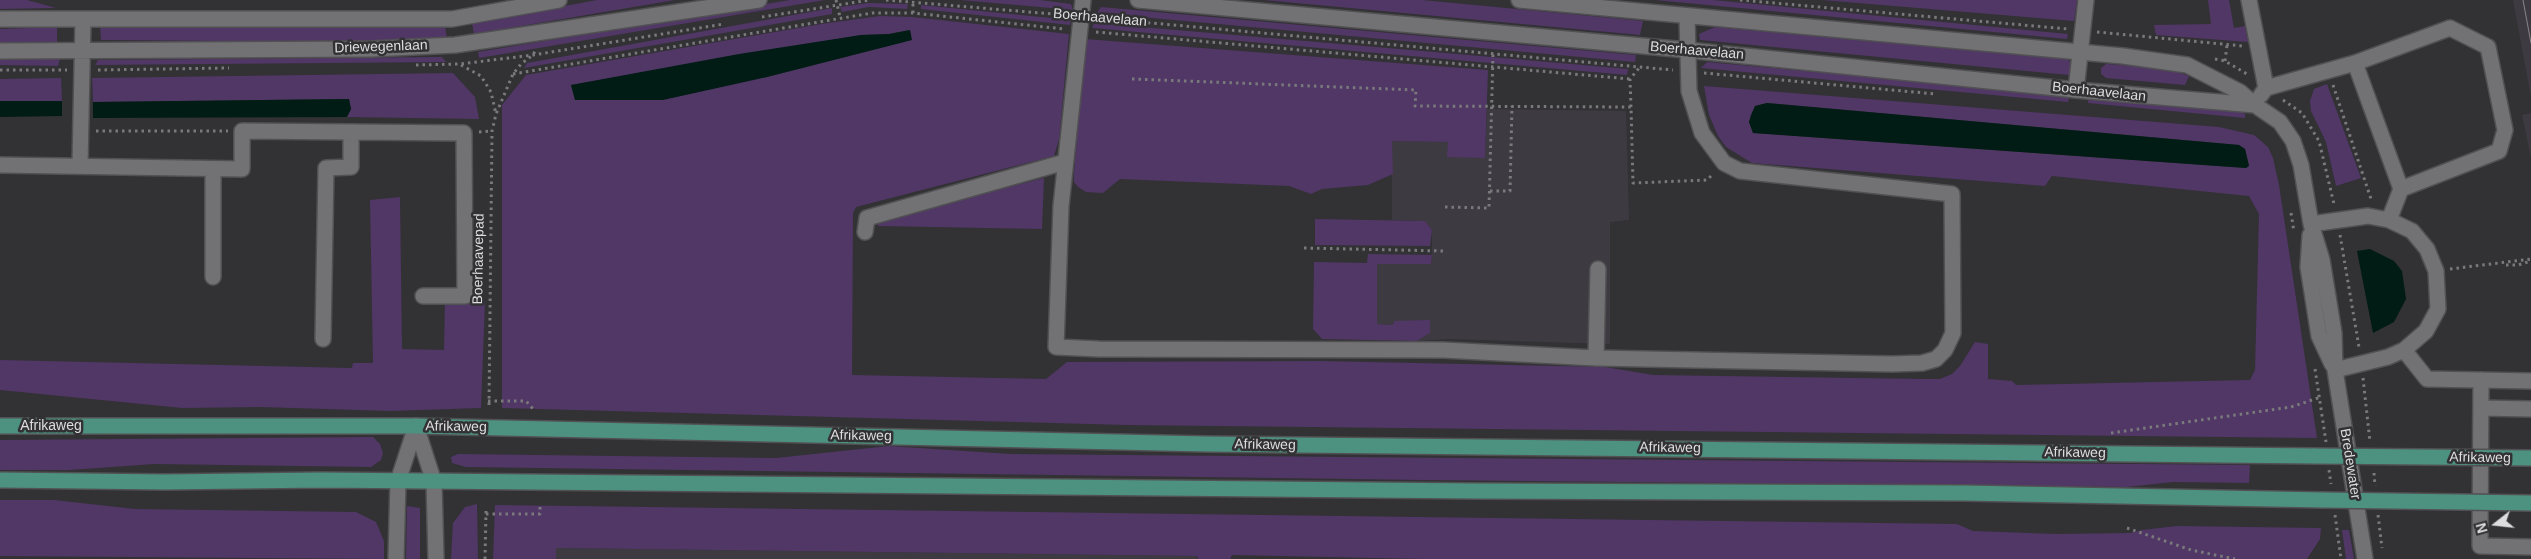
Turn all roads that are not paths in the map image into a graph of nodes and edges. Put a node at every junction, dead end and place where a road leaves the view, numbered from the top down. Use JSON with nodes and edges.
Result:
{"nodes":[{"id":1,"x":559,"y":0,"type":"edge"},
{"id":2,"x":759,"y":0,"type":"edge"},
{"id":3,"x":1082,"y":0,"type":"edge"},
{"id":4,"x":1138,"y":0,"type":"edge"},
{"id":5,"x":1519,"y":0,"type":"edge"},
{"id":6,"x":2086,"y":0,"type":"edge"},
{"id":7,"x":2249,"y":0,"type":"edge"},
{"id":8,"x":1687,"y":17,"type":"junction"},
{"id":9,"x":0,"y":19,"type":"edge"},
{"id":10,"x":83,"y":20,"type":"junction"},
{"id":11,"x":1688,"y":50,"type":"junction"},
{"id":12,"x":0,"y":51,"type":"edge"},
{"id":13,"x":83,"y":51,"type":"junction"},
{"id":14,"x":2080,"y":53,"type":"junction"},
{"id":15,"x":2355,"y":63,"type":"junction"},
{"id":16,"x":2266,"y":88,"type":"junction"},
{"id":17,"x":2076,"y":90,"type":"junction"},
{"id":18,"x":2255,"y":105,"type":"junction"},
{"id":19,"x":350,"y":133,"type":"junction"},
{"id":20,"x":1065,"y":162,"type":"junction"},
{"id":21,"x":0,"y":165,"type":"edge"},
{"id":22,"x":80,"y":165,"type":"junction"},
{"id":23,"x":213,"y":169,"type":"junction"},
{"id":24,"x":2401,"y":189,"type":"junction"},
{"id":25,"x":2383,"y":218,"type":"junction"},
{"id":26,"x":2311,"y":224,"type":"junction"},
{"id":27,"x":864,"y":232,"type":"dead end"},
{"id":28,"x":1598,"y":269,"type":"dead end"},
{"id":29,"x":213,"y":277,"type":"dead end"},
{"id":30,"x":423,"y":296,"type":"dead end"},
{"id":31,"x":323,"y":339,"type":"dead end"},
{"id":32,"x":2404,"y":350,"type":"junction"},
{"id":33,"x":1596,"y":358,"type":"junction"},
{"id":34,"x":2335,"y":370,"type":"junction"},
{"id":35,"x":2480,"y":380,"type":"junction"},
{"id":36,"x":2531,"y":381,"type":"edge"},
{"id":37,"x":2481,"y":408,"type":"junction"},
{"id":38,"x":2531,"y":408,"type":"edge"},
{"id":39,"x":0,"y":426,"type":"edge"},
{"id":40,"x":416,"y":426,"type":"junction"},
{"id":41,"x":2531,"y":458,"type":"edge"},
{"id":42,"x":0,"y":480,"type":"edge"},
{"id":43,"x":398,"y":481,"type":"junction"},
{"id":44,"x":434,"y":482,"type":"junction"},
{"id":45,"x":2531,"y":503,"type":"edge"},
{"id":46,"x":2531,"y":546,"type":"edge"},
{"id":47,"x":396,"y":559,"type":"edge"},
{"id":48,"x":436,"y":559,"type":"edge"},
{"id":49,"x":2365,"y":559,"type":"edge"}],
"edges":[{"from":1,"to":10,"type":"street","name":"Driewegenlaan"},
{"from":2,"to":13,"type":"street","name":"Driewegenlaan"},
{"from":3,"to":20,"type":"street"},
{"from":4,"to":11,"type":"street","name":"Boerhaavelaan"},
{"from":5,"to":8,"type":"street","name":"Boerhaavelaan"},
{"from":6,"to":14,"type":"street"},
{"from":7,"to":16,"type":"street"},
{"from":8,"to":11,"type":"street"},
{"from":8,"to":14,"type":"street","name":"Boerhaavelaan"},
{"from":9,"to":10,"type":"street","name":"Driewegenlaan"},
{"from":10,"to":13,"type":"street"},
{"from":11,"to":17,"type":"street","name":"Boerhaavelaan"},
{"from":11,"to":33,"type":"street"},
{"from":12,"to":13,"type":"street","name":"Driewegenlaan"},
{"from":13,"to":22,"type":"street"},
{"from":14,"to":17,"type":"street"},
{"from":14,"to":18,"type":"street","name":"Boerhaavelaan"},
{"from":15,"to":16,"type":"street"},
{"from":15,"to":24,"type":"street"},
{"from":15,"to":24,"type":"street"},
{"from":16,"to":18,"type":"street"},
{"from":17,"to":18,"type":"street","name":"Boerhaavelaan"},
{"from":18,"to":26,"type":"street","name":"Boerhaavelaan"},
{"from":19,"to":23,"type":"street"},
{"from":19,"to":30,"type":"street"},
{"from":19,"to":31,"type":"street"},
{"from":20,"to":27,"type":"street"},
{"from":20,"to":33,"type":"street"},
{"from":21,"to":22,"type":"street"},
{"from":22,"to":23,"type":"street"},
{"from":23,"to":29,"type":"street"},
{"from":24,"to":25,"type":"street"},
{"from":25,"to":26,"type":"street"},
{"from":25,"to":32,"type":"street"},
{"from":26,"to":34,"type":"street","name":"Boerhaavelaan"},
{"from":28,"to":33,"type":"street"},
{"from":32,"to":34,"type":"street"},
{"from":32,"to":35,"type":"street"},
{"from":34,"to":49,"type":"street","name":"Bredewater"},
{"from":35,"to":36,"type":"street"},
{"from":35,"to":37,"type":"street"},
{"from":37,"to":38,"type":"street"},
{"from":37,"to":46,"type":"street"},
{"from":39,"to":40,"type":"main road","name":"Afrikaweg"},
{"from":40,"to":41,"type":"main road","name":"Afrikaweg","bridge":true},
{"from":40,"to":43,"type":"street"},
{"from":40,"to":44,"type":"street"},
{"from":42,"to":43,"type":"main road"},
{"from":43,"to":44,"type":"main road"},
{"from":43,"to":47,"type":"street"},
{"from":44,"to":45,"type":"main road","bridge":true},
{"from":44,"to":48,"type":"street"}]}
